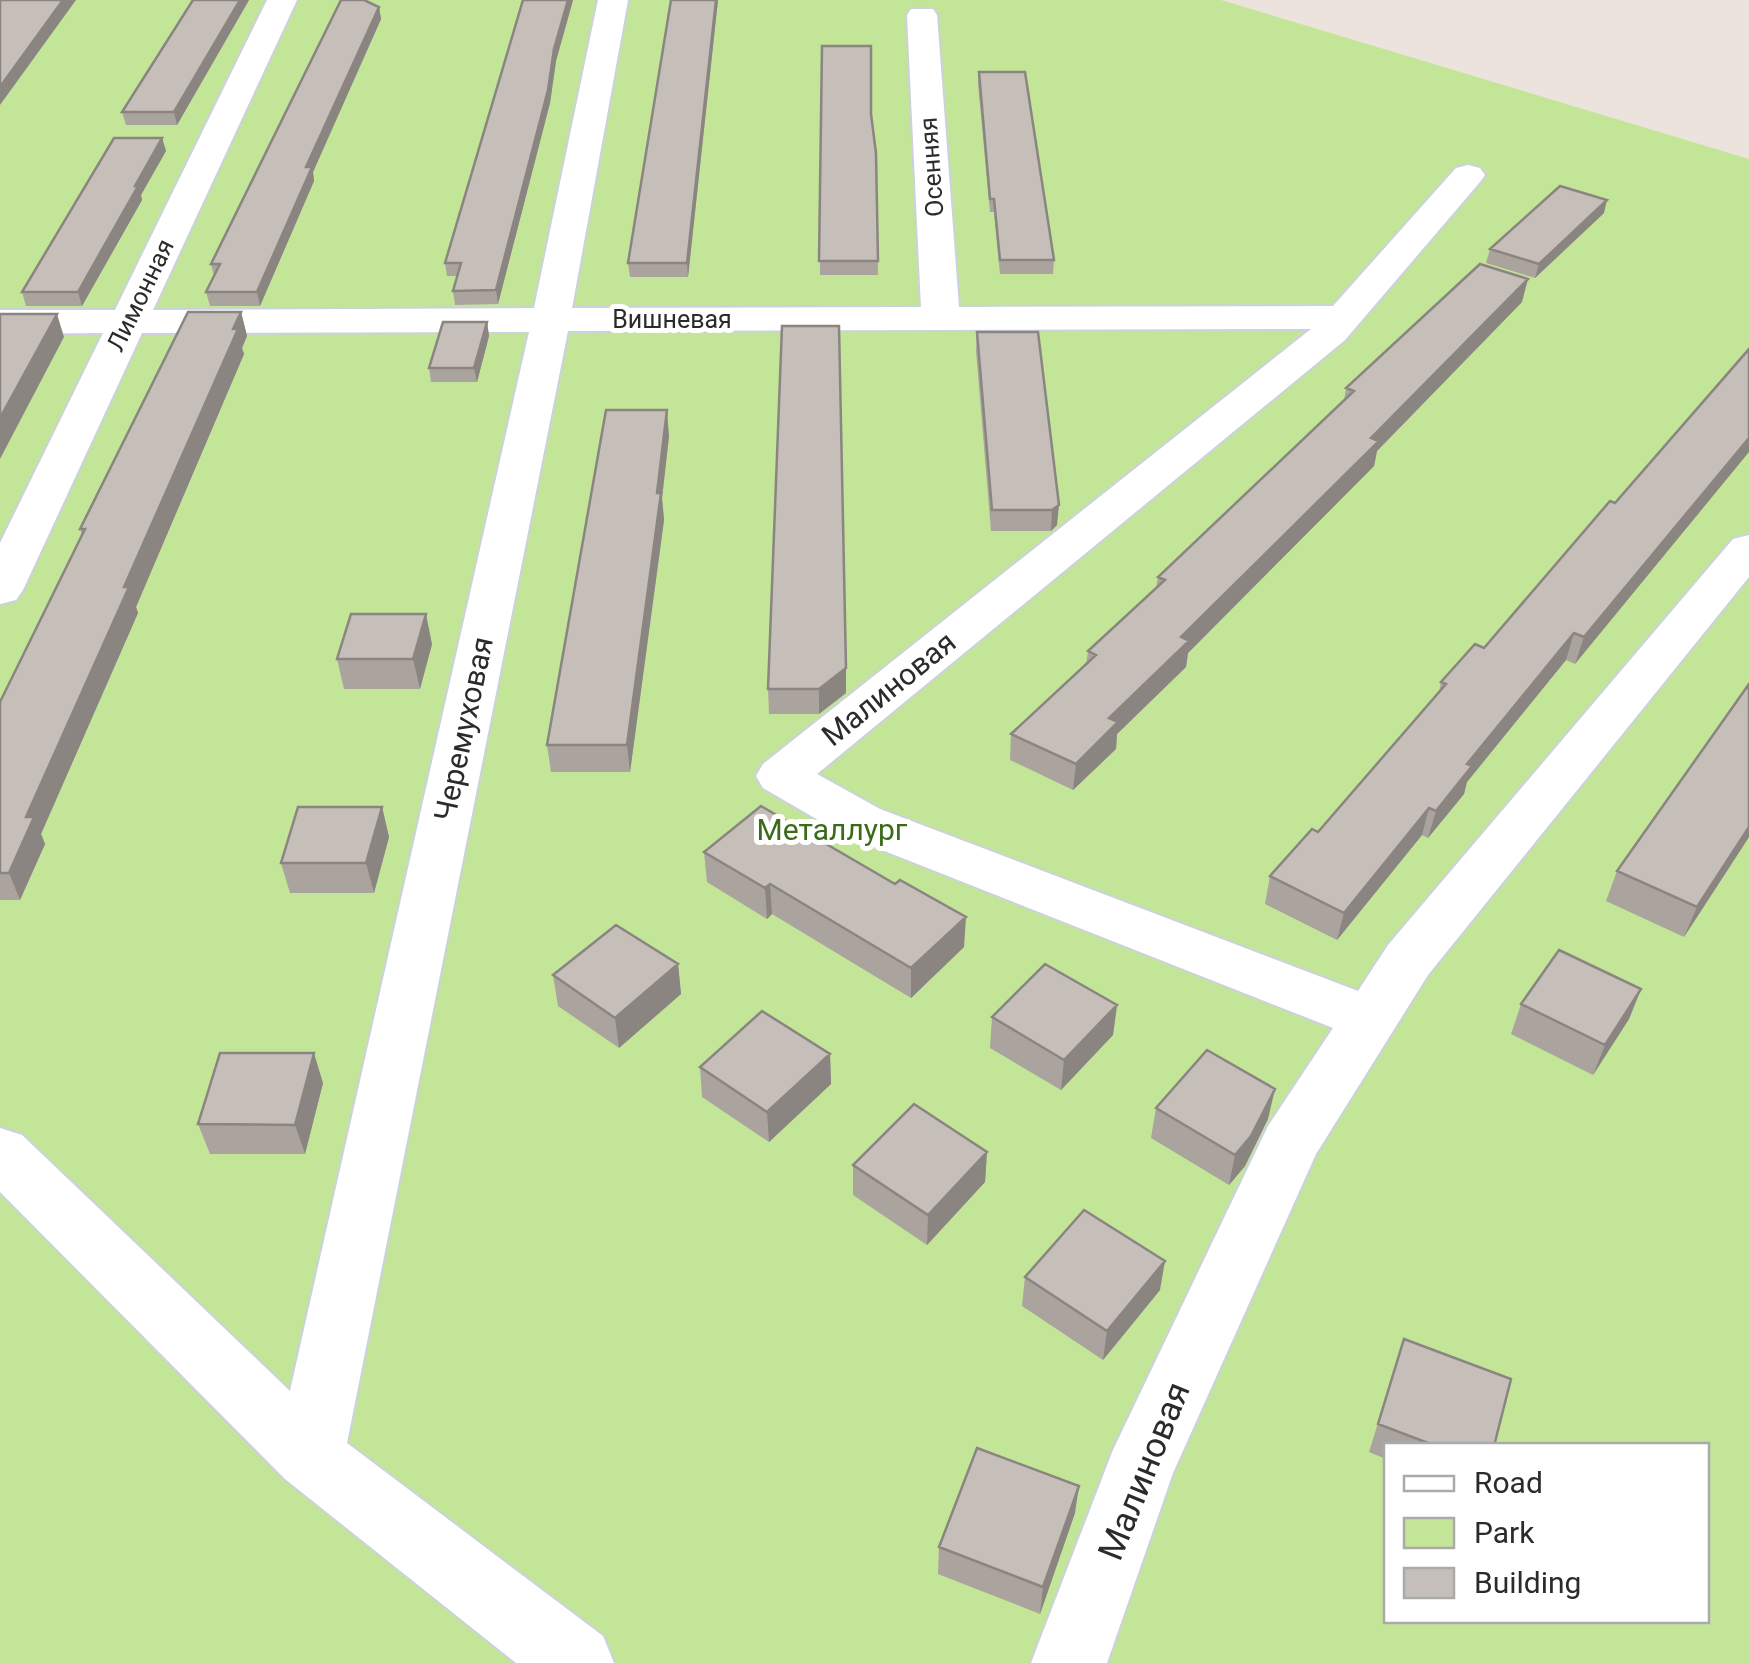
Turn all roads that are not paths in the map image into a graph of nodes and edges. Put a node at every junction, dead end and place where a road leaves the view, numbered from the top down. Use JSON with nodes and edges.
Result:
{"nodes":[{"id":1,"x":282,"y":0,"type":"edge"},
{"id":2,"x":614,"y":0,"type":"edge"},
{"id":3,"x":922,"y":14,"type":"dead end"},
{"id":4,"x":1468,"y":175,"type":"dead end"},
{"id":5,"x":1344,"y":317,"type":"junction"},
{"id":6,"x":551,"y":318,"type":"junction"},
{"id":7,"x":941,"y":320,"type":"junction"},
{"id":8,"x":0,"y":322,"type":"edge"},
{"id":9,"x":127,"y":322,"type":"junction"},
{"id":10,"x":1749,"y":548,"type":"edge"},
{"id":11,"x":0,"y":590,"type":"edge"},
{"id":12,"x":1370,"y":1019,"type":"junction"},
{"id":13,"x":0,"y":1152,"type":"edge"},
{"id":14,"x":310,"y":1456,"type":"junction"},
{"id":15,"x":576,"y":1663,"type":"edge"},
{"id":16,"x":1068,"y":1663,"type":"edge"}],
"edges":[{"from":1,"to":9,"type":"street","name":"Лимонная"},
{"from":2,"to":6,"type":"street","name":"Черемуховая"},
{"from":3,"to":7,"type":"street","name":"Осенняя"},
{"from":4,"to":5,"type":"street","name":"Малиновая"},
{"from":5,"to":7,"type":"street","name":"Вишневая"},
{"from":5,"to":12,"type":"street","name":"Малиновая"},
{"from":6,"to":7,"type":"street","name":"Вишневая"},
{"from":6,"to":9,"type":"street","name":"Вишневая"},
{"from":6,"to":14,"type":"street","name":"Черемуховая"},
{"from":8,"to":9,"type":"street","name":"Вишневая"},
{"from":9,"to":11,"type":"street","name":"Лимонная"},
{"from":10,"to":12,"type":"street","name":"Малиновая"},
{"from":12,"to":16,"type":"street","name":"Малиновая"},
{"from":13,"to":14,"type":"street"},
{"from":14,"to":15,"type":"street"}]}
